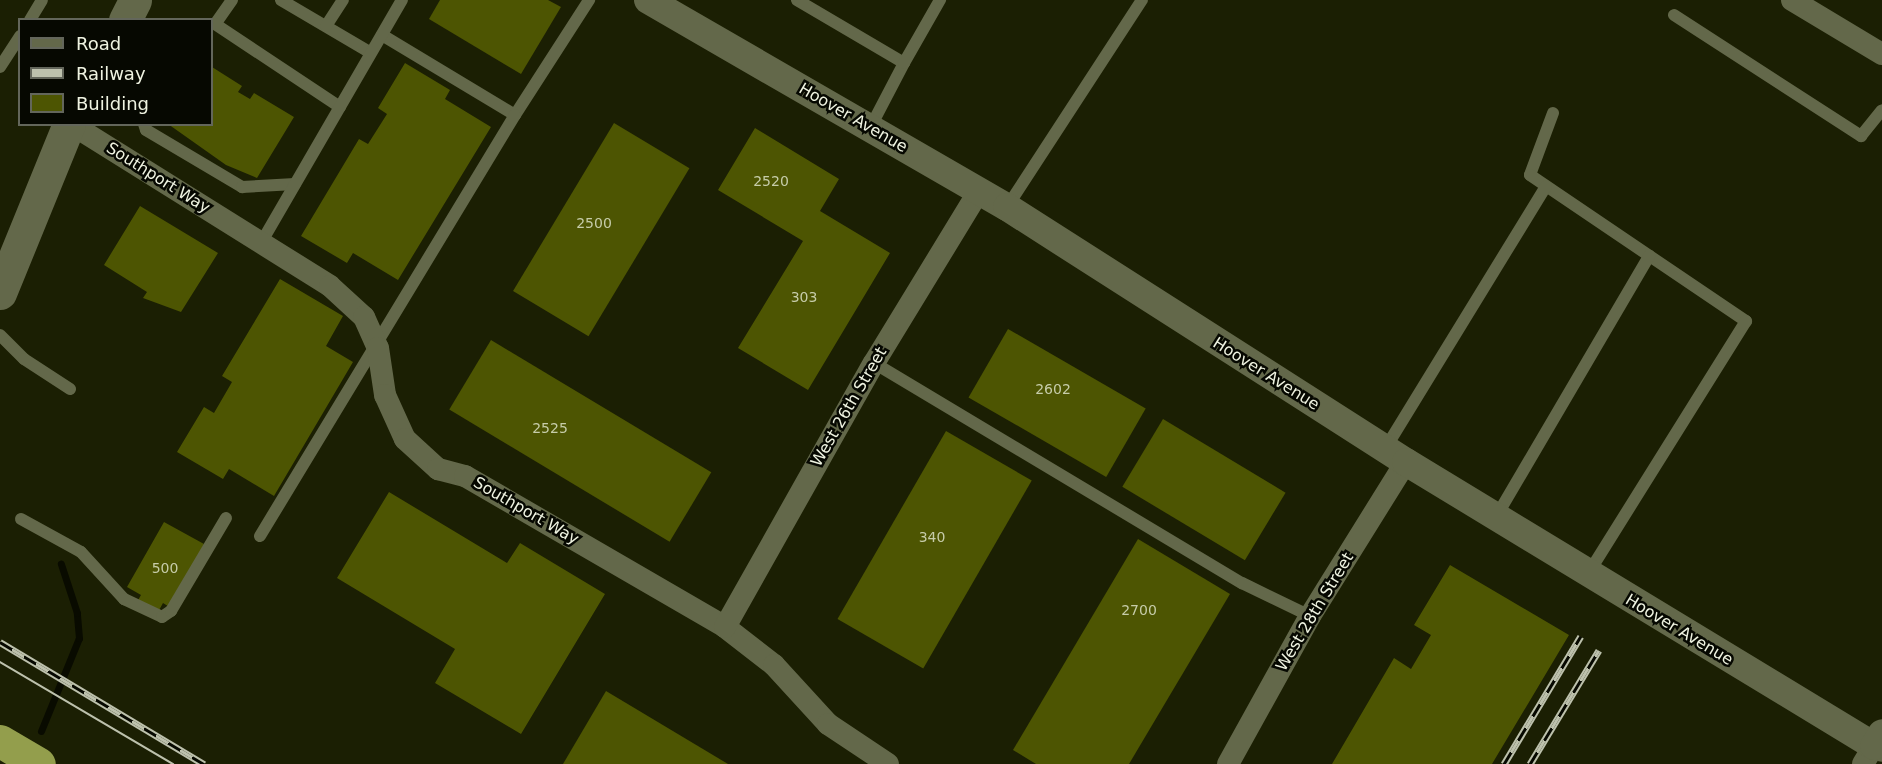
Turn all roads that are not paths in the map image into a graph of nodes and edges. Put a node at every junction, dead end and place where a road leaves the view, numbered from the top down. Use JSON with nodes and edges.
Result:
{"nodes":[{"id":1,"x":42,"y":0,"type":"edge"},
{"id":2,"x":135,"y":0,"type":"edge"},
{"id":3,"x":232,"y":0,"type":"edge"},
{"id":4,"x":281,"y":0,"type":"edge"},
{"id":5,"x":343,"y":0,"type":"edge"},
{"id":6,"x":402,"y":0,"type":"edge"},
{"id":7,"x":589,"y":0,"type":"edge"},
{"id":8,"x":648,"y":0,"type":"edge"},
{"id":9,"x":797,"y":0,"type":"edge"},
{"id":10,"x":940,"y":0,"type":"edge"},
{"id":11,"x":1141,"y":0,"type":"edge"},
{"id":12,"x":1792,"y":0,"type":"edge"},
{"id":13,"x":1674,"y":15,"type":"dead end"},
{"id":14,"x":31,"y":18,"type":"edge"},
{"id":15,"x":126,"y":18,"type":"edge"},
{"id":16,"x":213,"y":25,"type":"edge"},
{"id":17,"x":327,"y":26,"type":"junction"},
{"id":18,"x":382,"y":35,"type":"junction"},
{"id":19,"x":18,"y":39,"type":"edge"},
{"id":20,"x":371,"y":53,"type":"junction"},
{"id":21,"x":1882,"y":54,"type":"edge"},
{"id":22,"x":904,"y":63,"type":"junction"},
{"id":23,"x":0,"y":67,"type":"edge"},
{"id":24,"x":340,"y":107,"type":"junction"},
{"id":25,"x":1882,"y":110,"type":"edge"},
{"id":26,"x":1552,"y":113,"type":"dead end"},
{"id":27,"x":515,"y":115,"type":"junction"},
{"id":28,"x":69,"y":126,"type":"edge"},
{"id":29,"x":73,"y":126,"type":"edge"},
{"id":30,"x":145,"y":126,"type":"edge"},
{"id":31,"x":870,"y":128,"type":"junction"},
{"id":32,"x":295,"y":184,"type":"junction"},
{"id":33,"x":1546,"y":186,"type":"junction"},
{"id":34,"x":979,"y":191,"type":"junction"},
{"id":35,"x":1006,"y":207,"type":"junction"},
{"id":36,"x":261,"y":243,"type":"junction"},
{"id":37,"x":1650,"y":256,"type":"junction"},
{"id":38,"x":0,"y":293,"type":"edge"},
{"id":39,"x":0,"y":334,"type":"edge"},
{"id":40,"x":378,"y":348,"type":"junction"},
{"id":41,"x":874,"y":363,"type":"junction"},
{"id":42,"x":70,"y":389,"type":"dead end"},
{"id":43,"x":1395,"y":456,"type":"junction"},
{"id":44,"x":226,"y":518,"type":"dead end"},
{"id":45,"x":1496,"y":518,"type":"junction"},
{"id":46,"x":21,"y":519,"type":"dead end"},
{"id":47,"x":260,"y":536,"type":"dead end"},
{"id":48,"x":1588,"y":574,"type":"junction"},
{"id":49,"x":1310,"y":616,"type":"junction"},
{"id":50,"x":725,"y":627,"type":"junction"},
{"id":51,"x":0,"y":741,"type":"edge"},
{"id":52,"x":1875,"y":748,"type":"edge"},
{"id":53,"x":39,"y":764,"type":"edge"},
{"id":54,"x":888,"y":764,"type":"edge"},
{"id":55,"x":1228,"y":764,"type":"edge"}],
"edges":[{"from":1,"to":14,"type":"lane"},
{"from":2,"to":15,"type":"main road"},
{"from":3,"to":16,"type":"lane"},
{"from":4,"to":17,"type":"lane"},
{"from":5,"to":17,"type":"lane"},
{"from":6,"to":18,"type":"lane"},
{"from":7,"to":27,"type":"lane"},
{"from":8,"to":31,"type":"street","name":"Hoover Avenue"},
{"from":9,"to":22,"type":"lane"},
{"from":10,"to":22,"type":"lane"},
{"from":11,"to":35,"type":"lane"},
{"from":12,"to":21,"type":"street"},
{"from":13,"to":25,"type":"lane"},
{"from":16,"to":24,"type":"lane"},
{"from":17,"to":20,"type":"lane"},
{"from":18,"to":20,"type":"lane"},
{"from":18,"to":27,"type":"lane"},
{"from":19,"to":23,"type":"lane"},
{"from":20,"to":24,"type":"lane"},
{"from":22,"to":31,"type":"lane"},
{"from":24,"to":32,"type":"lane"},
{"from":26,"to":33,"type":"lane"},
{"from":27,"to":40,"type":"lane"},
{"from":28,"to":38,"type":"main road"},
{"from":29,"to":36,"type":"street","name":"Southport Way"},
{"from":30,"to":32,"type":"lane"},
{"from":31,"to":34,"type":"street","name":"Hoover Avenue"},
{"from":32,"to":36,"type":"lane"},
{"from":33,"to":37,"type":"lane"},
{"from":33,"to":43,"type":"lane"},
{"from":34,"to":35,"type":"street","name":"Hoover Avenue"},
{"from":34,"to":41,"type":"street","name":"West 26th Street"},
{"from":35,"to":43,"type":"street","name":"Hoover Avenue"},
{"from":36,"to":40,"type":"street","name":"Southport Way"},
{"from":37,"to":45,"type":"lane"},
{"from":37,"to":48,"type":"lane"},
{"from":39,"to":42,"type":"lane"},
{"from":40,"to":47,"type":"lane"},
{"from":40,"to":50,"type":"street","name":"Southport Way"},
{"from":41,"to":49,"type":"lane"},
{"from":41,"to":50,"type":"street","name":"West 26th Street"},
{"from":43,"to":45,"type":"street","name":"Hoover Avenue"},
{"from":43,"to":49,"type":"street","name":"West 28th Street"},
{"from":44,"to":46,"type":"lane"},
{"from":45,"to":48,"type":"street","name":"Hoover Avenue"},
{"from":48,"to":52,"type":"street","name":"Hoover Avenue"},
{"from":49,"to":55,"type":"street","name":"West 28th Street"},
{"from":50,"to":54,"type":"street","name":"Southport Way"},
{"from":51,"to":53,"type":"highway"}]}
